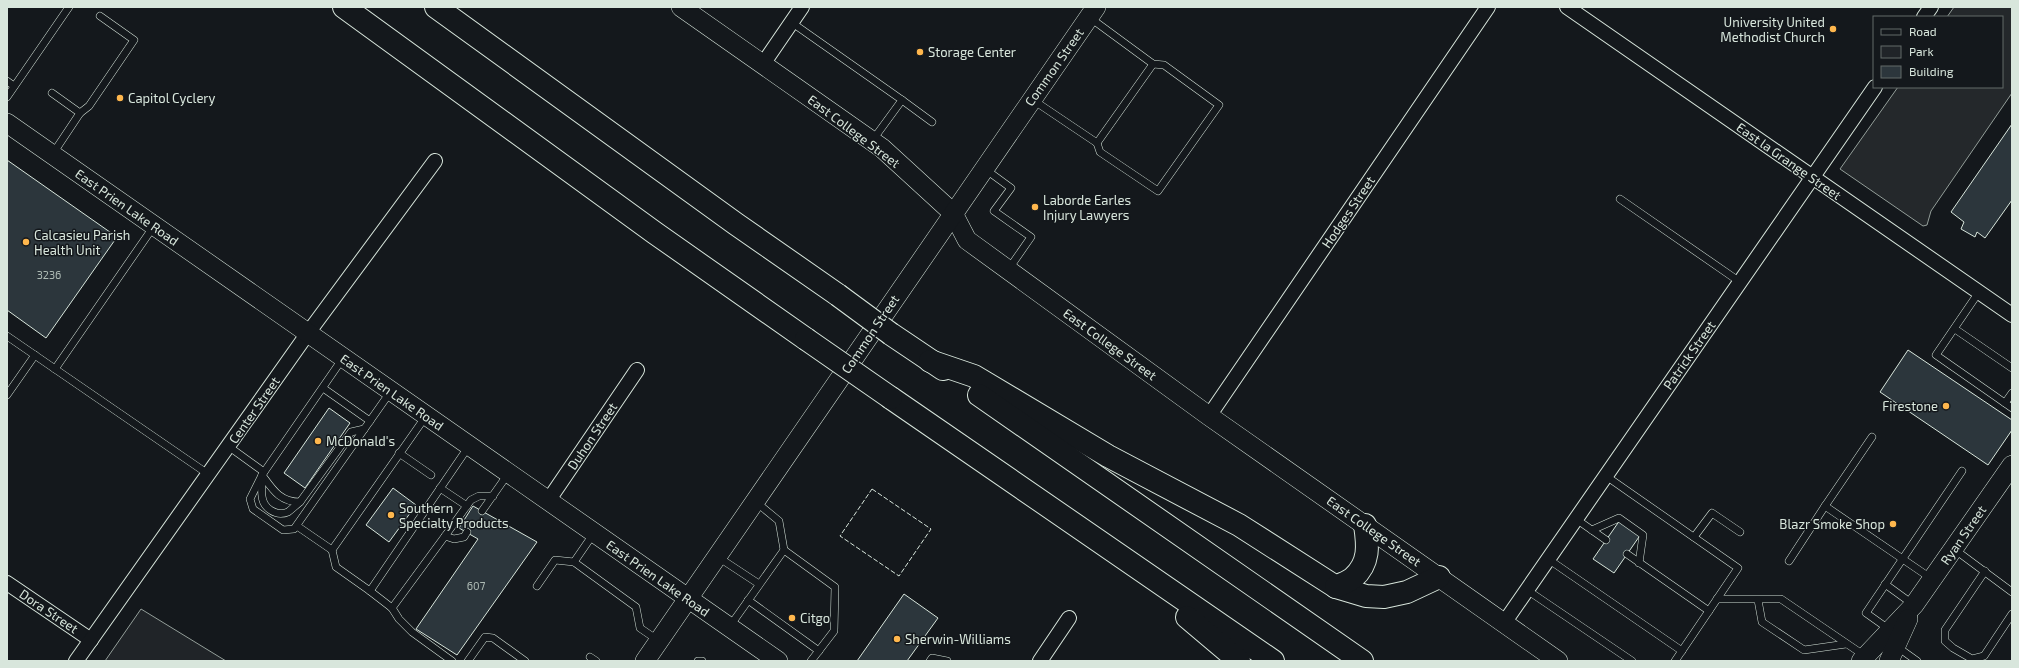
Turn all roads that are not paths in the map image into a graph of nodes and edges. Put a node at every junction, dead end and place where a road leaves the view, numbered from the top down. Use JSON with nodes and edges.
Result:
{"nodes":[{"id":1,"x":69,"y":7,"type":"edge"},
{"id":2,"x":344,"y":7,"type":"edge"},
{"id":3,"x":436,"y":7,"type":"edge"},
{"id":4,"x":681,"y":7,"type":"edge"},
{"id":5,"x":802,"y":7,"type":"edge"},
{"id":6,"x":1488,"y":7,"type":"edge"},
{"id":7,"x":1567,"y":7,"type":"edge"},
{"id":8,"x":1931,"y":7,"type":"edge"},
{"id":9,"x":1092,"y":12,"type":"edge"},
{"id":10,"x":100,"y":16,"type":"dead end"},
{"id":11,"x":1925,"y":16,"type":"edge"},
{"id":12,"x":791,"y":22,"type":"junction"},
{"id":13,"x":763,"y":64,"type":"junction"},
{"id":14,"x":1153,"y":64,"type":"junction"},
{"id":15,"x":7,"y":81,"type":"edge"},
{"id":16,"x":14,"y":86,"type":"junction"},
{"id":17,"x":1874,"y":88,"type":"edge"},
{"id":18,"x":52,"y":93,"type":"dead end"},
{"id":19,"x":7,"y":97,"type":"edge"},
{"id":20,"x":1032,"y":99,"type":"junction"},
{"id":21,"x":902,"y":100,"type":"junction"},
{"id":22,"x":80,"y":113,"type":"junction"},
{"id":23,"x":932,"y":122,"type":"dead end"},
{"id":24,"x":7,"y":124,"type":"edge"},
{"id":25,"x":872,"y":141,"type":"junction"},
{"id":26,"x":1097,"y":143,"type":"junction"},
{"id":27,"x":52,"y":155,"type":"junction"},
{"id":28,"x":435,"y":160,"type":"dead end"},
{"id":29,"x":984,"y":168,"type":"junction"},
{"id":30,"x":1813,"y":177,"type":"junction"},
{"id":31,"x":1620,"y":200,"type":"dead end"},
{"id":32,"x":953,"y":213,"type":"junction"},
{"id":33,"x":154,"y":226,"type":"junction"},
{"id":34,"x":1008,"y":270,"type":"junction"},
{"id":35,"x":1740,"y":282,"type":"junction"},
{"id":36,"x":1979,"y":292,"type":"junction"},
{"id":37,"x":2012,"y":315,"type":"edge"},
{"id":38,"x":1955,"y":329,"type":"junction"},
{"id":39,"x":308,"y":333,"type":"junction"},
{"id":40,"x":7,"y":336,"type":"edge"},
{"id":41,"x":35,"y":355,"type":"junction"},
{"id":42,"x":925,"y":357,"type":"junction"},
{"id":43,"x":343,"y":358,"type":"junction"},
{"id":44,"x":2012,"y":368,"type":"edge"},
{"id":45,"x":55,"y":369,"type":"junction"},
{"id":46,"x":637,"y":370,"type":"dead end"},
{"id":47,"x":323,"y":388,"type":"junction"},
{"id":48,"x":391,"y":391,"type":"junction"},
{"id":49,"x":2012,"y":393,"type":"edge"},
{"id":50,"x":7,"y":395,"type":"edge"},
{"id":51,"x":2005,"y":403,"type":"junction"},
{"id":52,"x":2012,"y":408,"type":"edge"},
{"id":53,"x":426,"y":416,"type":"junction"},
{"id":54,"x":1209,"y":416,"type":"junction"},
{"id":55,"x":370,"y":421,"type":"junction"},
{"id":56,"x":364,"y":429,"type":"junction"},
{"id":57,"x":1872,"y":437,"type":"dead end"},
{"id":58,"x":228,"y":446,"type":"junction"},
{"id":59,"x":469,"y":446,"type":"junction"},
{"id":60,"x":400,"y":453,"type":"junction"},
{"id":61,"x":2012,"y":465,"type":"edge"},
{"id":62,"x":1962,"y":471,"type":"dead end"},
{"id":63,"x":208,"y":474,"type":"junction"},
{"id":64,"x":263,"y":474,"type":"junction"},
{"id":65,"x":508,"y":474,"type":"junction"},
{"id":66,"x":431,"y":475,"type":"dead end"},
{"id":67,"x":1606,"y":476,"type":"junction"},
{"id":68,"x":440,"y":488,"type":"junction"},
{"id":69,"x":493,"y":496,"type":"junction"},
{"id":70,"x":548,"y":501,"type":"junction"},
{"id":71,"x":300,"y":502,"type":"junction"},
{"id":72,"x":756,"y":502,"type":"junction"},
{"id":73,"x":467,"y":506,"type":"junction"},
{"id":74,"x":1825,"y":506,"type":"junction"},
{"id":75,"x":482,"y":511,"type":"dead end"},
{"id":76,"x":1576,"y":519,"type":"junction"},
{"id":77,"x":1365,"y":525,"type":"junction"},
{"id":78,"x":297,"y":526,"type":"junction"},
{"id":79,"x":1592,"y":530,"type":"junction"},
{"id":80,"x":467,"y":532,"type":"dead end"},
{"id":81,"x":1086,"y":532,"type":"junction"},
{"id":82,"x":1740,"y":532,"type":"dead end"},
{"id":83,"x":594,"y":533,"type":"junction"},
{"id":84,"x":445,"y":536,"type":"junction"},
{"id":85,"x":1694,"y":538,"type":"junction"},
{"id":86,"x":1606,"y":540,"type":"dead end"},
{"id":87,"x":1954,"y":548,"type":"junction"},
{"id":88,"x":332,"y":550,"type":"junction"},
{"id":89,"x":784,"y":550,"type":"junction"},
{"id":90,"x":1627,"y":554,"type":"dead end"},
{"id":91,"x":718,"y":557,"type":"junction"},
{"id":92,"x":1902,"y":558,"type":"junction"},
{"id":93,"x":1548,"y":559,"type":"junction"},
{"id":94,"x":1789,"y":561,"type":"dead end"},
{"id":95,"x":574,"y":562,"type":"junction"},
{"id":96,"x":1639,"y":563,"type":"junction"},
{"id":97,"x":1985,"y":571,"type":"junction"},
{"id":98,"x":1439,"y":577,"type":"junction"},
{"id":99,"x":1932,"y":579,"type":"junction"},
{"id":100,"x":7,"y":583,"type":"edge"},
{"id":101,"x":759,"y":584,"type":"junction"},
{"id":102,"x":1885,"y":584,"type":"junction"},
{"id":103,"x":537,"y":586,"type":"dead end"},
{"id":104,"x":1336,"y":587,"type":"junction"},
{"id":105,"x":1527,"y":590,"type":"junction"},
{"id":106,"x":370,"y":591,"type":"junction"},
{"id":107,"x":2012,"y":592,"type":"edge"},
{"id":108,"x":1717,"y":599,"type":"junction"},
{"id":109,"x":689,"y":600,"type":"junction"},
{"id":110,"x":748,"y":600,"type":"junction"},
{"id":111,"x":1758,"y":600,"type":"junction"},
{"id":112,"x":1914,"y":605,"type":"junction"},
{"id":113,"x":392,"y":608,"type":"junction"},
{"id":114,"x":1708,"y":611,"type":"junction"},
{"id":115,"x":2012,"y":614,"type":"edge"},
{"id":116,"x":1069,"y":618,"type":"dead end"},
{"id":117,"x":1504,"y":623,"type":"junction"},
{"id":118,"x":729,"y":627,"type":"junction"},
{"id":119,"x":91,"y":640,"type":"junction"},
{"id":120,"x":659,"y":641,"type":"junction"},
{"id":121,"x":1846,"y":644,"type":"junction"},
{"id":122,"x":1891,"y":646,"type":"edge"},
{"id":123,"x":819,"y":651,"type":"junction"},
{"id":124,"x":1682,"y":651,"type":"junction"},
{"id":125,"x":1863,"y":659,"type":"edge"},
{"id":126,"x":76,"y":661,"type":"edge"},
{"id":127,"x":452,"y":661,"type":"edge"},
{"id":128,"x":468,"y":661,"type":"edge"},
{"id":129,"x":525,"y":661,"type":"edge"},
{"id":130,"x":645,"y":661,"type":"edge"},
{"id":131,"x":778,"y":661,"type":"edge"},
{"id":132,"x":811,"y":661,"type":"edge"},
{"id":133,"x":930,"y":661,"type":"edge"},
{"id":134,"x":947,"y":661,"type":"edge"},
{"id":135,"x":1040,"y":661,"type":"edge"},
{"id":136,"x":1239,"y":661,"type":"edge"},
{"id":137,"x":1273,"y":661,"type":"edge"},
{"id":138,"x":1362,"y":661,"type":"edge"},
{"id":139,"x":1558,"y":661,"type":"edge"},
{"id":140,"x":1632,"y":661,"type":"edge"},
{"id":141,"x":1675,"y":661,"type":"edge"},
{"id":142,"x":1917,"y":661,"type":"edge"}],
"edges":[{"from":1,"to":16,"type":"lane"},
{"from":2,"to":81,"type":"highway","bridge":true},
{"from":3,"to":42,"type":"highway","bridge":true},
{"from":4,"to":13,"type":"street","name":"East College Street"},
{"from":5,"to":12,"type":"street"},
{"from":6,"to":54,"type":"street","name":"Hodges Street"},
{"from":7,"to":30,"type":"street","name":"East la Grange Street"},
{"from":8,"to":11,"type":"street"},
{"from":9,"to":14,"type":"lane"},
{"from":9,"to":20,"type":"street","name":"Common Street"},
{"from":10,"to":22,"type":"lane"},
{"from":12,"to":13,"type":"street"},
{"from":12,"to":21,"type":"lane"},
{"from":13,"to":25,"type":"street","name":"East College Street"},
{"from":14,"to":26,"type":"lane"},
{"from":14,"to":26,"type":"lane"},
{"from":15,"to":16,"type":"lane"},
{"from":16,"to":19,"type":"lane"},
{"from":17,"to":30,"type":"street","name":"Patrick Street"},
{"from":18,"to":22,"type":"lane"},
{"from":20,"to":26,"type":"lane"},
{"from":20,"to":29,"type":"street","name":"Common Street"},
{"from":21,"to":23,"type":"lane"},
{"from":21,"to":25,"type":"lane"},
{"from":22,"to":27,"type":"lane"},
{"from":24,"to":27,"type":"street","name":"East Prien Lake Road"},
{"from":25,"to":32,"type":"street","name":"East College Street"},
{"from":27,"to":33,"type":"street","name":"East Prien Lake Road"},
{"from":28,"to":39,"type":"street","name":"Center Street"},
{"from":29,"to":32,"type":"street","name":"Common Street"},
{"from":29,"to":34,"type":"lane"},
{"from":30,"to":35,"type":"street","name":"Patrick Street"},
{"from":30,"to":36,"type":"street","name":"East la Grange Street"},
{"from":31,"to":35,"type":"lane"},
{"from":32,"to":34,"type":"street","name":"East College Street"},
{"from":32,"to":72,"type":"street","name":"Common Street"},
{"from":33,"to":39,"type":"street","name":"East Prien Lake Road"},
{"from":33,"to":45,"type":"lane"},
{"from":34,"to":54,"type":"street","name":"East College Street"},
{"from":35,"to":67,"type":"street","name":"Patrick Street"},
{"from":36,"to":37,"type":"street","name":"East la Grange Street"},
{"from":36,"to":38,"type":"lane"},
{"from":38,"to":44,"type":"lane"},
{"from":38,"to":51,"type":"lane"},
{"from":39,"to":43,"type":"street","name":"East Prien Lake Road"},
{"from":39,"to":58,"type":"street","name":"Center Street"},
{"from":40,"to":41,"type":"lane"},
{"from":41,"to":45,"type":"lane"},
{"from":41,"to":50,"type":"lane"},
{"from":42,"to":104,"type":"highway"},
{"from":42,"to":138,"type":"highway"},
{"from":43,"to":47,"type":"lane"},
{"from":43,"to":48,"type":"street","name":"East Prien Lake Road"},
{"from":45,"to":63,"type":"lane"},
{"from":46,"to":70,"type":"street","name":"Duhon Street"},
{"from":47,"to":55,"type":"lane"},
{"from":47,"to":64,"type":"lane"},
{"from":48,"to":53,"type":"street","name":"East Prien Lake Road"},
{"from":48,"to":55,"type":"lane"},
{"from":49,"to":51,"type":"lane"},
{"from":51,"to":52,"type":"lane"},
{"from":53,"to":59,"type":"street","name":"East Prien Lake Road"},
{"from":53,"to":60,"type":"lane"},
{"from":54,"to":77,"type":"street","name":"East College Street"},
{"from":55,"to":56,"type":"lane"},
{"from":56,"to":71,"type":"lane"},
{"from":56,"to":78,"type":"lane"},
{"from":57,"to":74,"type":"lane"},
{"from":58,"to":63,"type":"street","name":"Center Street"},
{"from":58,"to":64,"type":"lane"},
{"from":59,"to":65,"type":"street","name":"East Prien Lake Road"},
{"from":59,"to":68,"type":"lane"},
{"from":60,"to":66,"type":"lane"},
{"from":60,"to":88,"type":"lane"},
{"from":61,"to":87,"type":"street","name":"Ryan Street"},
{"from":62,"to":92,"type":"lane"},
{"from":63,"to":119,"type":"street","name":"Center Street"},
{"from":64,"to":71,"type":"lane"},
{"from":64,"to":71,"type":"lane"},
{"from":64,"to":78,"type":"lane"},
{"from":65,"to":69,"type":"lane"},
{"from":65,"to":70,"type":"street","name":"East Prien Lake Road"},
{"from":67,"to":76,"type":"street","name":"Patrick Street"},
{"from":67,"to":85,"type":"lane"},
{"from":68,"to":73,"type":"lane"},
{"from":68,"to":106,"type":"lane"},
{"from":69,"to":73,"type":"lane"},
{"from":69,"to":75,"type":"lane"},
{"from":70,"to":83,"type":"street","name":"East Prien Lake Road"},
{"from":72,"to":89,"type":"lane"},
{"from":72,"to":91,"type":"street","name":"Common Street"},
{"from":73,"to":84,"type":"lane"},
{"from":74,"to":92,"type":"lane"},
{"from":74,"to":94,"type":"lane"},
{"from":76,"to":79,"type":"lane"},
{"from":76,"to":93,"type":"street","name":"Patrick Street"},
{"from":77,"to":98,"type":"street","name":"East College Street"},
{"from":77,"to":104,"type":"highway"},
{"from":78,"to":88,"type":"lane"},
{"from":79,"to":86,"type":"lane"},
{"from":79,"to":96,"type":"lane"},
{"from":80,"to":84,"type":"lane"},
{"from":81,"to":136,"type":"highway"},
{"from":81,"to":137,"type":"highway"},
{"from":82,"to":85,"type":"lane"},
{"from":83,"to":95,"type":"lane"},
{"from":83,"to":109,"type":"street","name":"East Prien Lake Road"},
{"from":84,"to":113,"type":"lane"},
{"from":85,"to":108,"type":"lane"},
{"from":87,"to":97,"type":"lane"},
{"from":87,"to":99,"type":"street","name":"Ryan Street"},
{"from":88,"to":106,"type":"lane"},
{"from":89,"to":101,"type":"lane"},
{"from":89,"to":123,"type":"lane"},
{"from":90,"to":96,"type":"lane"},
{"from":91,"to":101,"type":"lane"},
{"from":91,"to":109,"type":"street","name":"Common Street"},
{"from":92,"to":99,"type":"lane"},
{"from":92,"to":102,"type":"lane"},
{"from":93,"to":105,"type":"street","name":"Patrick Street"},
{"from":93,"to":124,"type":"lane"},
{"from":95,"to":103,"type":"lane"},
{"from":95,"to":120,"type":"lane"},
{"from":96,"to":114,"type":"lane"},
{"from":97,"to":107,"type":"lane"},
{"from":97,"to":115,"type":"lane"},
{"from":98,"to":104,"type":"highway"},
{"from":98,"to":117,"type":"street","name":"East College Street"},
{"from":99,"to":112,"type":"street","name":"Ryan Street"},
{"from":100,"to":119,"type":"street","name":"Dora Street"},
{"from":101,"to":110,"type":"lane"},
{"from":102,"to":112,"type":"lane"},
{"from":102,"to":122,"type":"lane"},
{"from":105,"to":117,"type":"street","name":"Patrick Street"},
{"from":105,"to":140,"type":"lane"},
{"from":106,"to":113,"type":"lane"},
{"from":108,"to":111,"type":"lane"},
{"from":108,"to":114,"type":"lane"},
{"from":109,"to":118,"type":"street","name":"East Prien Lake Road"},
{"from":109,"to":120,"type":"street","name":"Common Street"},
{"from":110,"to":118,"type":"lane"},
{"from":110,"to":123,"type":"lane"},
{"from":111,"to":121,"type":"lane"},
{"from":111,"to":121,"type":"lane"},
{"from":112,"to":122,"type":"street","name":"Ryan Street"},
{"from":113,"to":127,"type":"lane"},
{"from":114,"to":124,"type":"lane"},
{"from":116,"to":135,"type":"street"},
{"from":117,"to":139,"type":"street","name":"East College Street"},
{"from":118,"to":131,"type":"street","name":"East Prien Lake Road"},
{"from":119,"to":126,"type":"street","name":"Center Street"},
{"from":120,"to":130,"type":"street","name":"Common Street"},
{"from":121,"to":125,"type":"lane"},
{"from":122,"to":125,"type":"street","name":"Ryan Street"},
{"from":122,"to":142,"type":"lane"},
{"from":123,"to":132,"type":"lane"},
{"from":124,"to":141,"type":"lane"},
{"from":128,"to":129,"type":"lane"},
{"from":133,"to":134,"type":"lane"}]}
